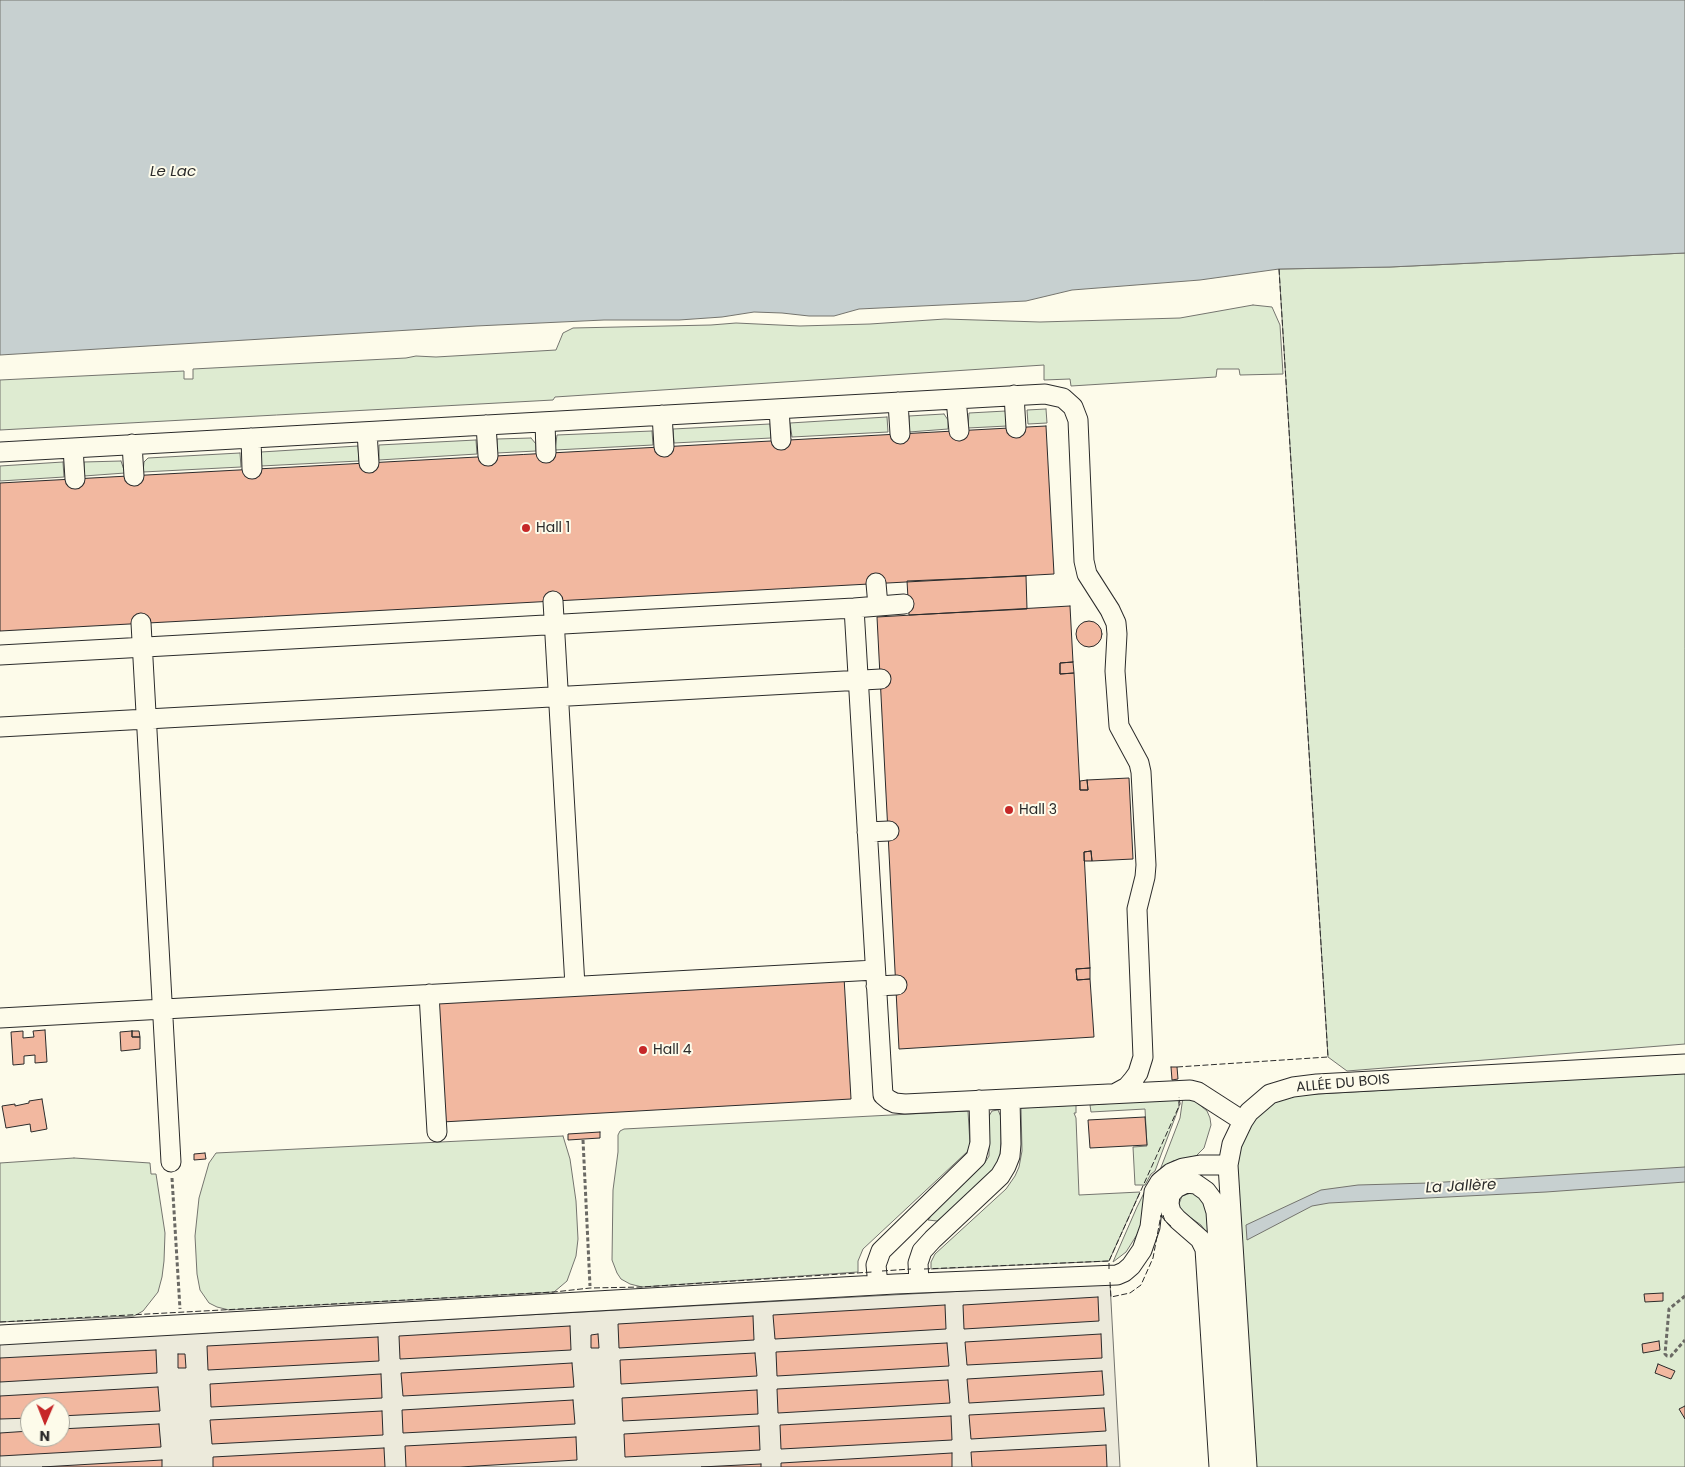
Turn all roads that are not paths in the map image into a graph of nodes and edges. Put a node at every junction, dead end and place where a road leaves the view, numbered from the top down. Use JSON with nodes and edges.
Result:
{"nodes":[{"id":1,"x":1014,"y":395,"type":"junction"},
{"id":2,"x":956,"y":399,"type":"junction"},
{"id":3,"x":898,"y":402,"type":"junction"},
{"id":4,"x":779,"y":409,"type":"junction"},
{"id":5,"x":662,"y":415,"type":"junction"},
{"id":6,"x":545,"y":422,"type":"junction"},
{"id":7,"x":486,"y":425,"type":"junction"},
{"id":8,"x":1016,"y":428,"type":"dead end"},
{"id":9,"x":959,"y":431,"type":"dead end"},
{"id":10,"x":367,"y":432,"type":"junction"},
{"id":11,"x":900,"y":434,"type":"dead end"},
{"id":12,"x":251,"y":438,"type":"junction"},
{"id":13,"x":781,"y":440,"type":"dead end"},
{"id":14,"x":132,"y":444,"type":"junction"},
{"id":15,"x":664,"y":447,"type":"dead end"},
{"id":16,"x":73,"y":448,"type":"junction"},
{"id":17,"x":0,"y":452,"type":"edge"},
{"id":18,"x":546,"y":453,"type":"dead end"},
{"id":19,"x":488,"y":456,"type":"dead end"},
{"id":20,"x":369,"y":463,"type":"dead end"},
{"id":21,"x":252,"y":469,"type":"dead end"},
{"id":22,"x":134,"y":476,"type":"dead end"},
{"id":23,"x":75,"y":479,"type":"dead end"},
{"id":24,"x":876,"y":583,"type":"dead end"},
{"id":25,"x":553,"y":601,"type":"dead end"},
{"id":26,"x":904,"y":604,"type":"dead end"},
{"id":27,"x":878,"y":606,"type":"junction"},
{"id":28,"x":854,"y":608,"type":"junction"},
{"id":29,"x":141,"y":624,"type":"dead end"},
{"id":30,"x":554,"y":625,"type":"junction"},
{"id":31,"x":143,"y":648,"type":"junction"},
{"id":32,"x":0,"y":656,"type":"edge"},
{"id":33,"x":880,"y":679,"type":"dead end"},
{"id":34,"x":858,"y":680,"type":"junction"},
{"id":35,"x":558,"y":697,"type":"junction"},
{"id":36,"x":147,"y":719,"type":"junction"},
{"id":37,"x":0,"y":727,"type":"edge"},
{"id":38,"x":889,"y":831,"type":"dead end"},
{"id":39,"x":867,"y":832,"type":"junction"},
{"id":40,"x":875,"y":978,"type":"junction"},
{"id":41,"x":897,"y":985,"type":"dead end"},
{"id":42,"x":575,"y":986,"type":"junction"},
{"id":43,"x":429,"y":994,"type":"junction"},
{"id":44,"x":162,"y":1009,"type":"junction"},
{"id":45,"x":0,"y":1018,"type":"edge"},
{"id":46,"x":1685,"y":1064,"type":"edge"},
{"id":47,"x":1116,"y":1093,"type":"junction"},
{"id":48,"x":1010,"y":1099,"type":"junction"},
{"id":49,"x":979,"y":1100,"type":"junction"},
{"id":50,"x":1243,"y":1120,"type":"junction"},
{"id":51,"x":437,"y":1132,"type":"dead end"},
{"id":52,"x":171,"y":1162,"type":"road end"},
{"id":53,"x":1228,"y":1165,"type":"junction"},
{"id":54,"x":918,"y":1283,"type":"junction"},
{"id":55,"x":878,"y":1285,"type":"junction"},
{"id":56,"x":0,"y":1335,"type":"edge"},
{"id":57,"x":1219,"y":1467,"type":"edge"},
{"id":58,"x":1233,"y":1467,"type":"edge"},
{"id":59,"x":1247,"y":1467,"type":"edge"}],
"edges":[{"from":1,"to":2,"type":"street"},
{"from":1,"to":8,"type":"street"},
{"from":1,"to":47,"type":"street"},
{"from":2,"to":3,"type":"street"},
{"from":2,"to":9,"type":"street"},
{"from":3,"to":4,"type":"street"},
{"from":3,"to":11,"type":"street"},
{"from":4,"to":5,"type":"street"},
{"from":4,"to":13,"type":"street"},
{"from":5,"to":6,"type":"street"},
{"from":5,"to":15,"type":"street"},
{"from":6,"to":7,"type":"street"},
{"from":6,"to":18,"type":"street"},
{"from":7,"to":10,"type":"street"},
{"from":7,"to":19,"type":"street"},
{"from":10,"to":12,"type":"street"},
{"from":10,"to":20,"type":"street"},
{"from":12,"to":14,"type":"street"},
{"from":12,"to":21,"type":"street"},
{"from":14,"to":16,"type":"street"},
{"from":14,"to":22,"type":"street"},
{"from":16,"to":17,"type":"street"},
{"from":16,"to":23,"type":"street"},
{"from":24,"to":27,"type":"street"},
{"from":25,"to":30,"type":"street"},
{"from":26,"to":27,"type":"street"},
{"from":27,"to":28,"type":"street"},
{"from":28,"to":30,"type":"street"},
{"from":28,"to":34,"type":"street"},
{"from":29,"to":31,"type":"street"},
{"from":30,"to":31,"type":"street"},
{"from":30,"to":35,"type":"street"},
{"from":31,"to":32,"type":"street"},
{"from":31,"to":36,"type":"street"},
{"from":33,"to":34,"type":"street"},
{"from":34,"to":35,"type":"street"},
{"from":34,"to":39,"type":"street"},
{"from":35,"to":36,"type":"street"},
{"from":35,"to":42,"type":"street"},
{"from":36,"to":37,"type":"street"},
{"from":36,"to":44,"type":"street"},
{"from":38,"to":39,"type":"street"},
{"from":39,"to":40,"type":"street"},
{"from":40,"to":41,"type":"street"},
{"from":40,"to":42,"type":"street"},
{"from":40,"to":49,"type":"street"},
{"from":42,"to":43,"type":"street"},
{"from":43,"to":44,"type":"street"},
{"from":43,"to":51,"type":"street"},
{"from":44,"to":45,"type":"street"},
{"from":44,"to":52,"type":"street"},
{"from":46,"to":50,"type":"street","name":"ALLÉE DU BOIS"},
{"from":47,"to":48,"type":"street"},
{"from":47,"to":50,"type":"street"},
{"from":48,"to":49,"type":"street"},
{"from":48,"to":54,"type":"street"},
{"from":49,"to":55,"type":"street"},
{"from":50,"to":53,"type":"street","name":"ALLÉE DU BOIS"},
{"from":53,"to":54,"type":"street"},
{"from":53,"to":59,"type":"street","name":"ALLÉE DU BOIS"},
{"from":54,"to":55,"type":"street"},
{"from":55,"to":56,"type":"street"},
{"from":57,"to":58,"type":"street"}]}
